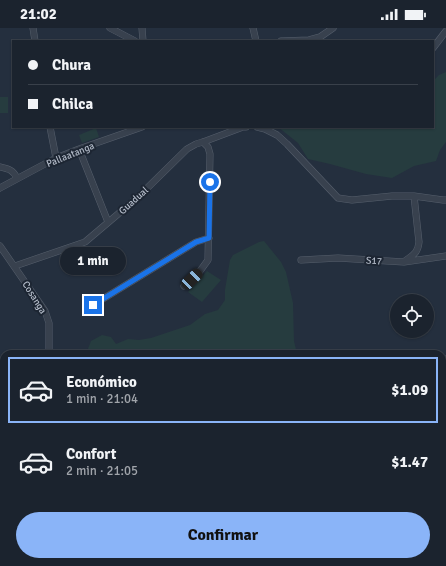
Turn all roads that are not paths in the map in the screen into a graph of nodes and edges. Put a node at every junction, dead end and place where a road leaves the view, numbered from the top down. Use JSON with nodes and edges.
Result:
{"nodes":[{"id":1,"x":33,"y":28,"type":"edge"},
{"id":2,"x":110,"y":28,"type":"edge"},
{"id":3,"x":142,"y":28,"type":"edge"},
{"id":4,"x":253,"y":28,"type":"edge"},
{"id":5,"x":333,"y":28,"type":"edge"},
{"id":6,"x":446,"y":31,"type":"edge"},
{"id":7,"x":35,"y":40,"type":"edge"},
{"id":8,"x":134,"y":40,"type":"edge"},
{"id":9,"x":143,"y":40,"type":"edge"},
{"id":10,"x":256,"y":40,"type":"edge"},
{"id":11,"x":310,"y":40,"type":"edge"},
{"id":12,"x":434,"y":47,"type":"edge"},
{"id":13,"x":50,"y":128,"type":"edge"},
{"id":14,"x":139,"y":128,"type":"edge"},
{"id":15,"x":240,"y":128,"type":"edge"},
{"id":16,"x":261,"y":128,"type":"edge"},
{"id":17,"x":204,"y":142,"type":"junction"},
{"id":18,"x":79,"y":149,"type":"junction"},
{"id":19,"x":56,"y":158,"type":"junction"},
{"id":20,"x":0,"y":167,"type":"edge"},
{"id":21,"x":17,"y":178,"type":"junction"},
{"id":22,"x":0,"y":188,"type":"edge"},
{"id":23,"x":414,"y":196,"type":"junction"},
{"id":24,"x":446,"y":200,"type":"edge"},
{"id":25,"x":108,"y":222,"type":"junction"},
{"id":26,"x":209,"y":238,"type":"junction"},
{"id":27,"x":0,"y":246,"type":"edge"},
{"id":28,"x":446,"y":256,"type":"edge"},
{"id":29,"x":301,"y":260,"type":"dead end"},
{"id":30,"x":404,"y":262,"type":"junction"},
{"id":31,"x":15,"y":266,"type":"junction"},
{"id":32,"x":184,"y":286,"type":"dead end"},
{"id":33,"x":93,"y":305,"type":"dead end"},
{"id":34,"x":49,"y":350,"type":"edge"}],
"edges":[{"from":1,"to":7,"type":"street"},
{"from":2,"to":8,"type":"street"},
{"from":3,"to":9,"type":"street"},
{"from":4,"to":10,"type":"street"},
{"from":5,"to":11,"type":"street"},
{"from":6,"to":12,"type":"street"},
{"from":13,"to":19,"type":"street"},
{"from":14,"to":18,"type":"street","name":"Pallaatanga"},
{"from":15,"to":17,"type":"street","name":"Guadual"},
{"from":16,"to":23,"type":"street"},
{"from":17,"to":25,"type":"street","name":"Guadual"},
{"from":17,"to":26,"type":"street"},
{"from":18,"to":19,"type":"street","name":"Pallaatanga"},
{"from":18,"to":25,"type":"street"},
{"from":19,"to":21,"type":"street","name":"Pallaatanga"},
{"from":20,"to":21,"type":"street"},
{"from":21,"to":22,"type":"street","name":"Pallaatanga"},
{"from":23,"to":24,"type":"street"},
{"from":23,"to":30,"type":"street"},
{"from":25,"to":31,"type":"street","name":"Guadual"},
{"from":26,"to":32,"type":"street"},
{"from":26,"to":33,"type":"street"},
{"from":27,"to":31,"type":"street","name":"Cosanga"},
{"from":28,"to":30,"type":"street","name":"S17"},
{"from":29,"to":30,"type":"street","name":"S17"},
{"from":31,"to":34,"type":"street","name":"Cosanga"}]}
